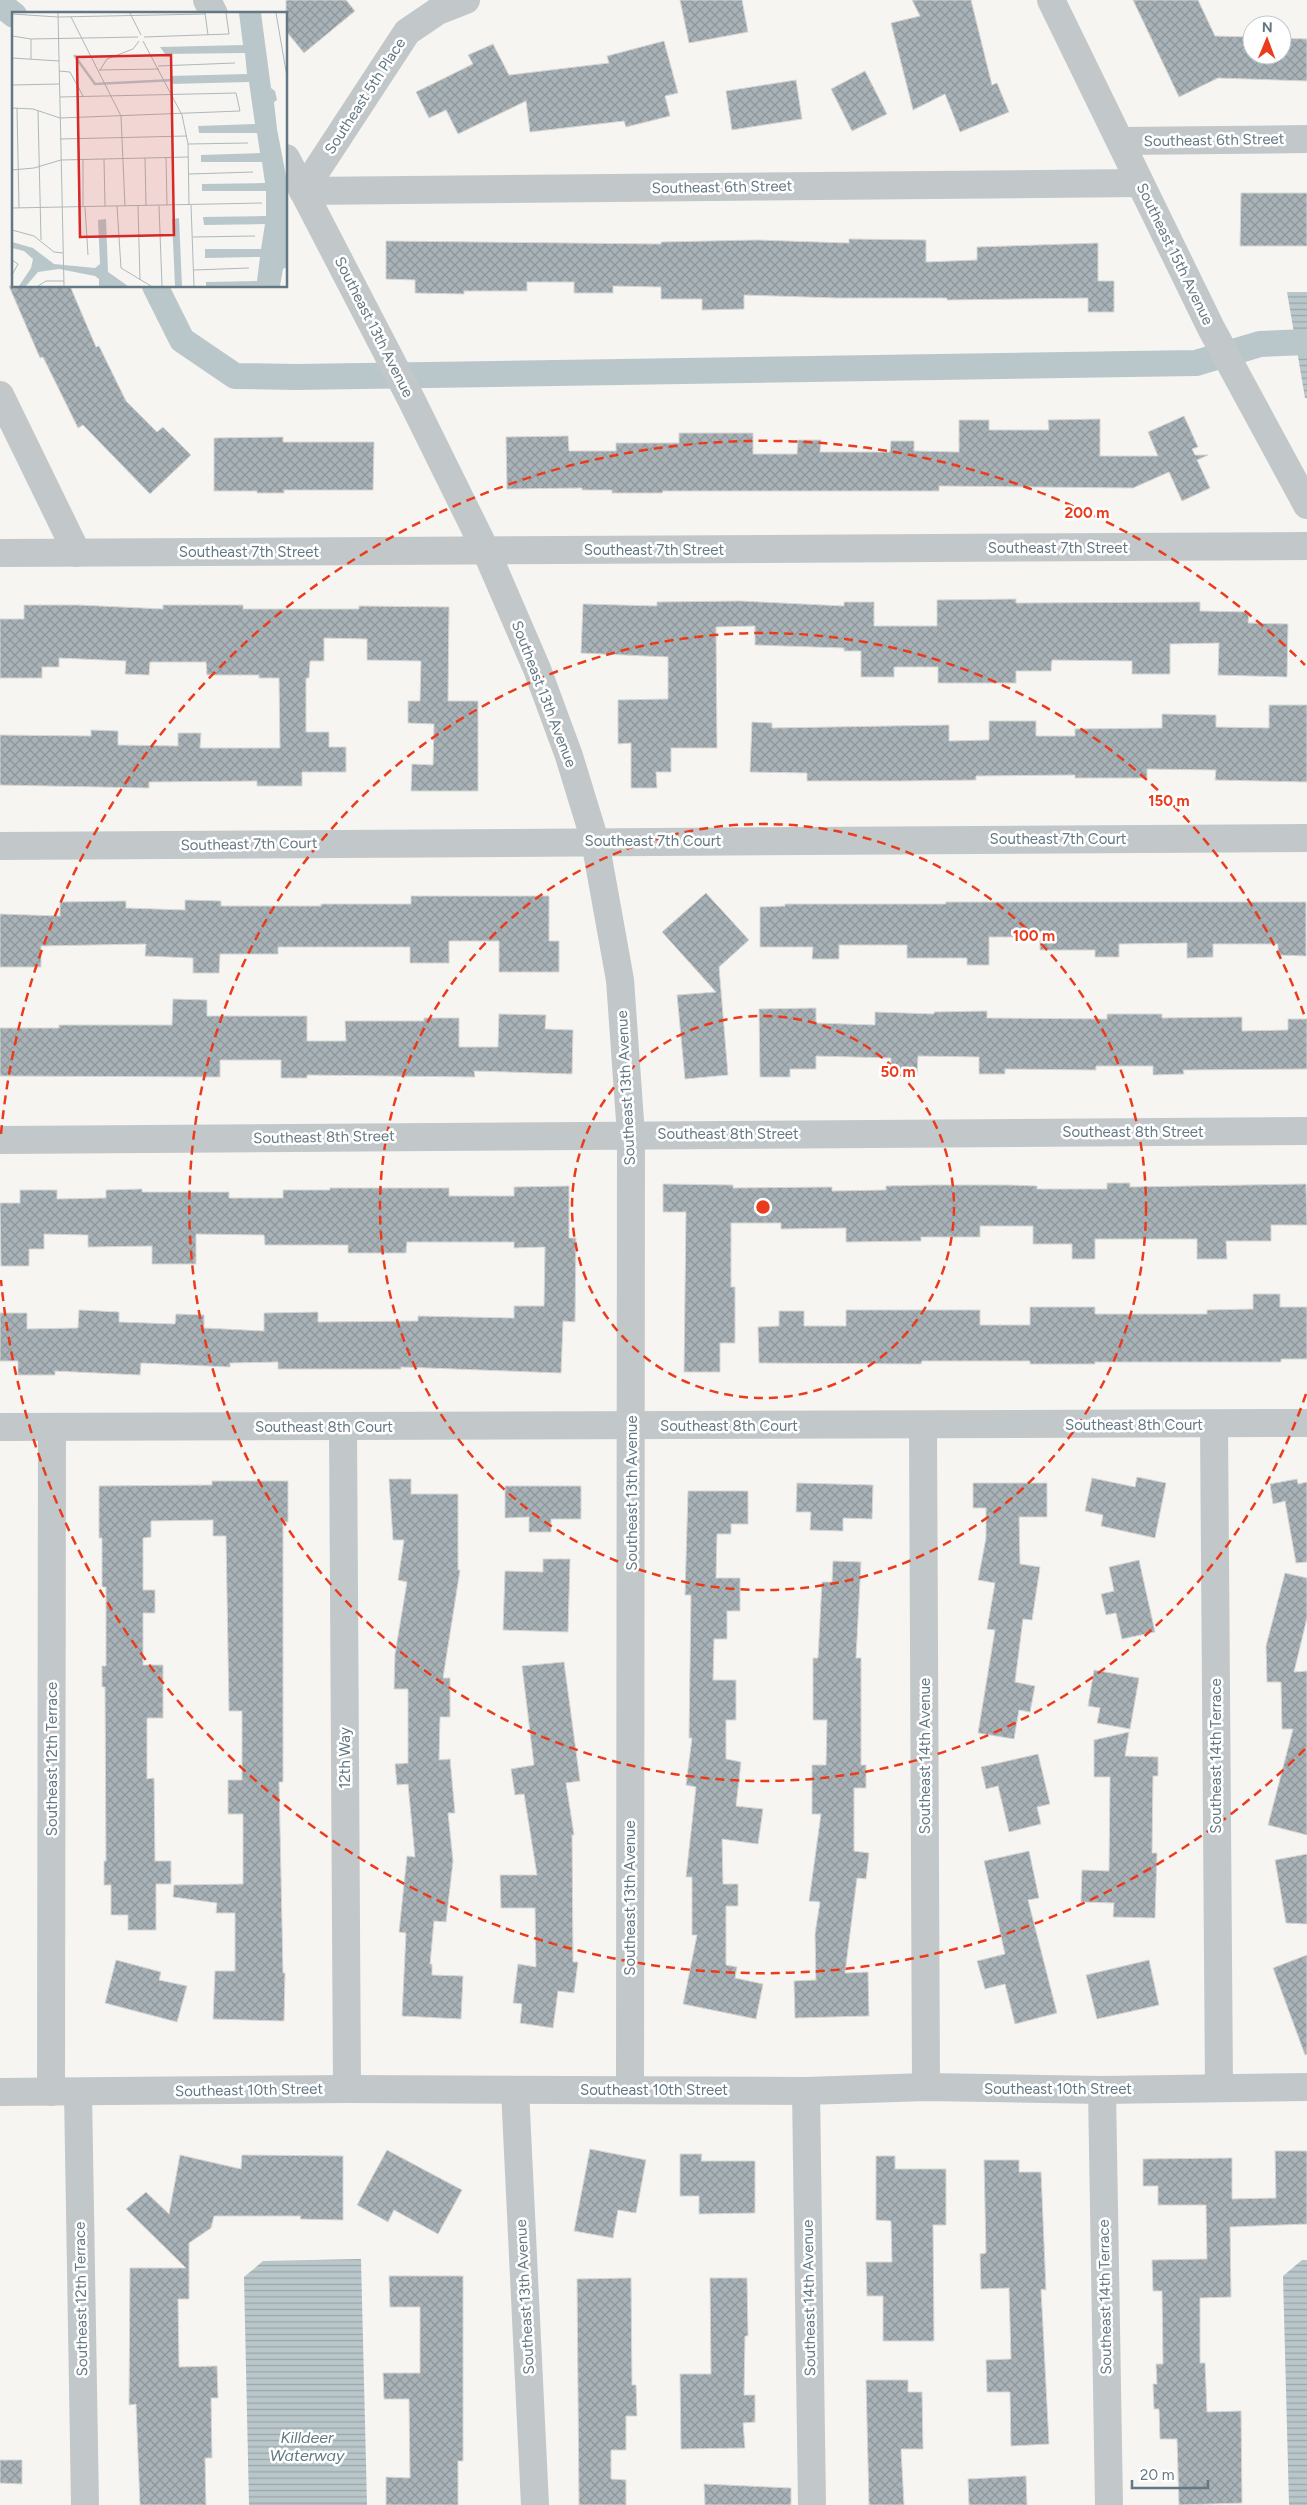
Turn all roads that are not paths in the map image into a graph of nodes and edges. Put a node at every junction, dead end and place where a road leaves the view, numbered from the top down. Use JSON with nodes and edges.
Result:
{"nodes":[{"id":1,"x":207,"y":0,"type":"edge"},
{"id":2,"x":466,"y":0,"type":"edge"},
{"id":3,"x":1051,"y":0,"type":"edge"},
{"id":4,"x":213,"y":12,"type":"edge"},
{"id":5,"x":1307,"y":138,"type":"edge"},
{"id":6,"x":1122,"y":141,"type":"junction"},
{"id":7,"x":288,"y":162,"type":"edge"},
{"id":8,"x":1140,"y":183,"type":"junction"},
{"id":9,"x":303,"y":191,"type":"junction"},
{"id":10,"x":0,"y":395,"type":"edge"},
{"id":11,"x":1307,"y":505,"type":"edge"},
{"id":12,"x":1307,"y":546,"type":"edge"},
{"id":13,"x":486,"y":551,"type":"junction"},
{"id":14,"x":0,"y":553,"type":"edge"},
{"id":15,"x":77,"y":553,"type":"junction"},
{"id":16,"x":1307,"y":838,"type":"edge"},
{"id":17,"x":595,"y":841,"type":"junction"},
{"id":18,"x":0,"y":846,"type":"edge"},
{"id":19,"x":1307,"y":1132,"type":"edge"},
{"id":20,"x":631,"y":1135,"type":"junction"},
{"id":21,"x":0,"y":1140,"type":"edge"},
{"id":22,"x":1307,"y":1423,"type":"edge"},
{"id":23,"x":1214,"y":1425,"type":"junction"},
{"id":24,"x":632,"y":1426,"type":"junction"},
{"id":25,"x":924,"y":1426,"type":"junction"},
{"id":26,"x":52,"y":1427,"type":"junction"},
{"id":27,"x":343,"y":1427,"type":"junction"},
{"id":28,"x":0,"y":1428,"type":"edge"},
{"id":29,"x":926,"y":2087,"type":"junction"},
{"id":30,"x":1307,"y":2087,"type":"edge"},
{"id":31,"x":1219,"y":2088,"type":"junction"},
{"id":32,"x":347,"y":2089,"type":"junction"},
{"id":33,"x":630,"y":2089,"type":"junction"},
{"id":34,"x":515,"y":2090,"type":"junction"},
{"id":35,"x":1102,"y":2090,"type":"junction"},
{"id":36,"x":806,"y":2091,"type":"junction"},
{"id":37,"x":0,"y":2092,"type":"edge"},
{"id":38,"x":51,"y":2092,"type":"junction"},
{"id":39,"x":78,"y":2092,"type":"junction"},
{"id":40,"x":85,"y":2505,"type":"edge"},
{"id":41,"x":535,"y":2505,"type":"edge"},
{"id":42,"x":812,"y":2505,"type":"edge"},
{"id":43,"x":1108,"y":2505,"type":"edge"}],
"edges":[{"from":1,"to":4,"type":"street"},
{"from":2,"to":9,"type":"street","name":"Southeast 5th Place"},
{"from":3,"to":6,"type":"street","name":"Southeast 15th Avenue"},
{"from":5,"to":6,"type":"street","name":"Southeast 6th Street"},
{"from":6,"to":8,"type":"street","name":"Southeast 15th Avenue"},
{"from":7,"to":9,"type":"street","name":"Southeast 13th Avenue"},
{"from":8,"to":9,"type":"street","name":"Southeast 6th Street"},
{"from":8,"to":11,"type":"street","name":"Southeast 15th Avenue"},
{"from":9,"to":13,"type":"street","name":"Southeast 13th Avenue"},
{"from":10,"to":15,"type":"street"},
{"from":12,"to":13,"type":"street","name":"Southeast 7th Street"},
{"from":13,"to":15,"type":"street","name":"Southeast 7th Street"},
{"from":13,"to":17,"type":"street","name":"Southeast 13th Avenue"},
{"from":14,"to":15,"type":"street","name":"Southeast 7th Street"},
{"from":16,"to":17,"type":"street","name":"Southeast 7th Court"},
{"from":17,"to":18,"type":"street","name":"Southeast 7th Court"},
{"from":17,"to":20,"type":"street","name":"Southeast 13th Avenue"},
{"from":19,"to":20,"type":"street","name":"Southeast 8th Street"},
{"from":20,"to":21,"type":"street","name":"Southeast 8th Street"},
{"from":20,"to":24,"type":"street","name":"Southeast 13th Avenue"},
{"from":22,"to":23,"type":"street","name":"Southeast 8th Court"},
{"from":23,"to":25,"type":"street","name":"Southeast 8th Court"},
{"from":23,"to":31,"type":"street","name":"Southeast 14th Terrace"},
{"from":24,"to":25,"type":"street","name":"Southeast 8th Court"},
{"from":24,"to":27,"type":"street","name":"Southeast 8th Court"},
{"from":24,"to":33,"type":"street","name":"Southeast 13th Avenue"},
{"from":25,"to":29,"type":"street","name":"Southeast 14th Avenue"},
{"from":26,"to":27,"type":"street","name":"Southeast 8th Court"},
{"from":26,"to":28,"type":"street","name":"Southeast 8th Court"},
{"from":26,"to":38,"type":"street","name":"Southeast 12th Terrace"},
{"from":27,"to":32,"type":"street","name":"12th Way"},
{"from":29,"to":35,"type":"street","name":"Southeast 10th Street"},
{"from":29,"to":36,"type":"street","name":"Southeast 10th Street"},
{"from":30,"to":31,"type":"street","name":"Southeast 10th Street"},
{"from":31,"to":35,"type":"street","name":"Southeast 10th Street"},
{"from":32,"to":34,"type":"street","name":"Southeast 10th Street"},
{"from":32,"to":39,"type":"street","name":"Southeast 10th Street"},
{"from":33,"to":34,"type":"street","name":"Southeast 10th Street"},
{"from":33,"to":36,"type":"street","name":"Southeast 10th Street"},
{"from":34,"to":41,"type":"street","name":"Southeast 13th Avenue"},
{"from":35,"to":43,"type":"street","name":"Southeast 14th Terrace"},
{"from":36,"to":42,"type":"street","name":"Southeast 14th Avenue"},
{"from":37,"to":38,"type":"street","name":"Southeast 10th Street"},
{"from":38,"to":39,"type":"street","name":"Southeast 10th Street"},
{"from":39,"to":40,"type":"street","name":"Southeast 12th Terrace"}]}
